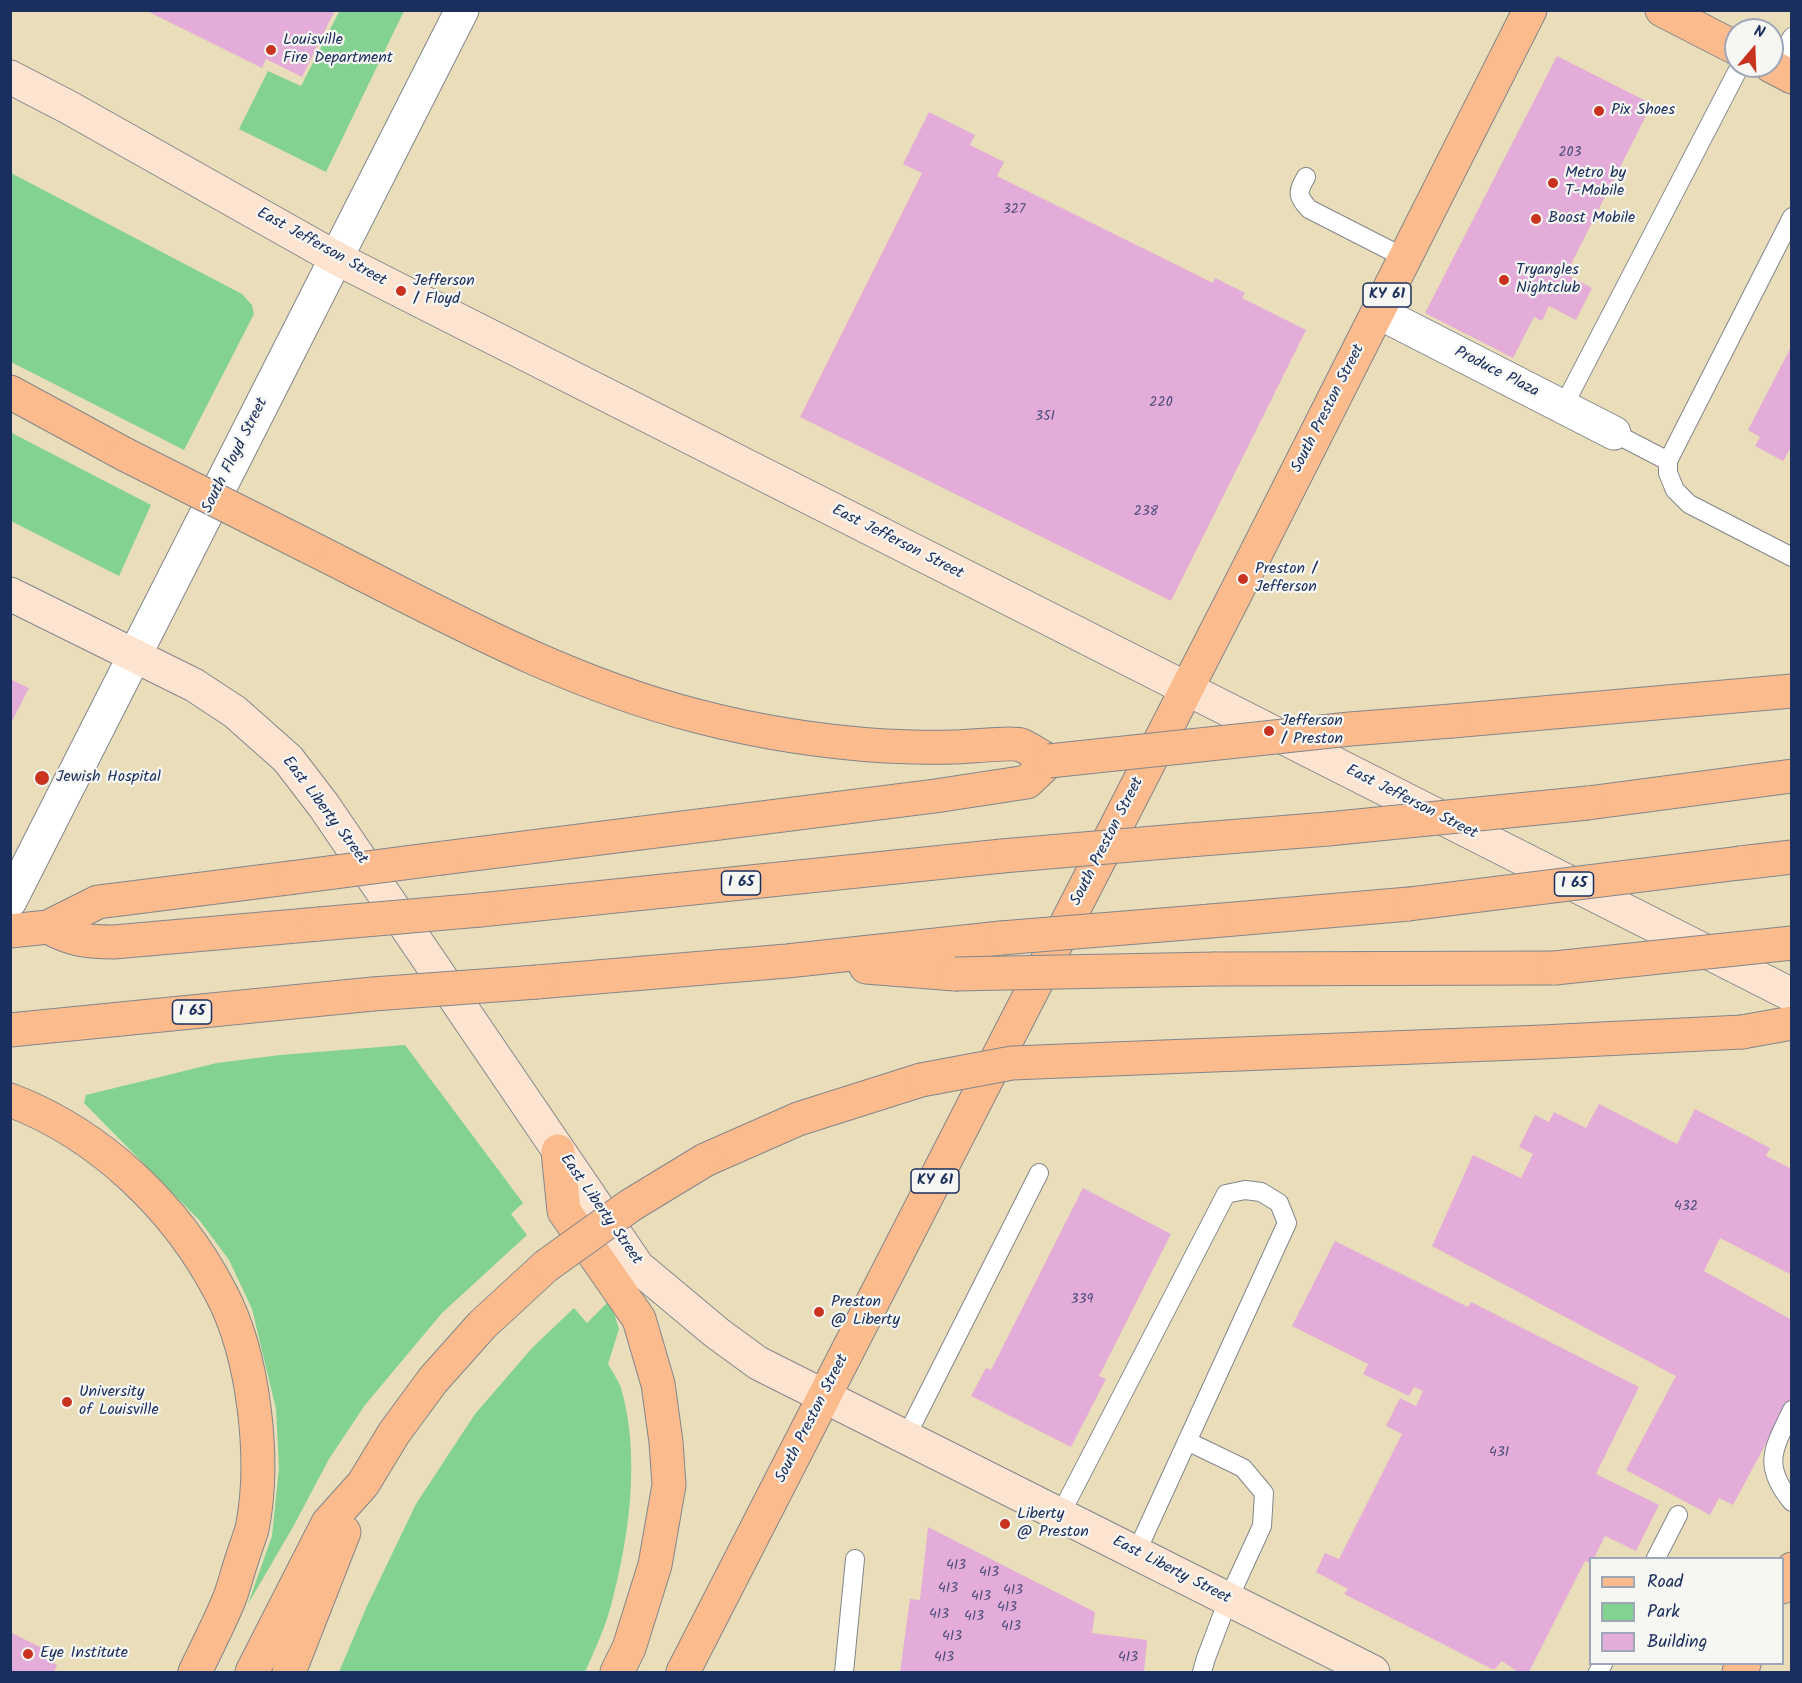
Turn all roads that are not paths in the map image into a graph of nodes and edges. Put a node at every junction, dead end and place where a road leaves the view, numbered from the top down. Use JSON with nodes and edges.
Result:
{"nodes":[{"id":1,"x":462,"y":10,"type":"edge"},
{"id":2,"x":1530,"y":10,"type":"edge"},
{"id":3,"x":1662,"y":10,"type":"edge"},
{"id":4,"x":1791,"y":37,"type":"edge"},
{"id":5,"x":1724,"y":42,"type":"edge"},
{"id":6,"x":1784,"y":56,"type":"edge"},
{"id":7,"x":10,"y":77,"type":"edge"},
{"id":8,"x":1734,"y":78,"type":"edge"},
{"id":9,"x":1306,"y":177,"type":"dead end"},
{"id":10,"x":1791,"y":219,"type":"edge"},
{"id":11,"x":336,"y":258,"type":"junction"},
{"id":12,"x":1405,"y":258,"type":"junction"},
{"id":13,"x":1378,"y":312,"type":"junction"},
{"id":14,"x":10,"y":392,"type":"edge"},
{"id":15,"x":1563,"y":407,"type":"junction"},
{"id":16,"x":1614,"y":433,"type":"joint"},
{"id":17,"x":1668,"y":461,"type":"junction"},
{"id":18,"x":1791,"y":557,"type":"edge"},
{"id":19,"x":10,"y":594,"type":"edge"},
{"id":20,"x":135,"y":655,"type":"junction"},
{"id":21,"x":1186,"y":689,"type":"junction"},
{"id":22,"x":1791,"y":691,"type":"edge"},
{"id":23,"x":1048,"y":761,"type":"junction"},
{"id":24,"x":1791,"y":776,"type":"edge"},
{"id":25,"x":1791,"y":857,"type":"edge"},
{"id":26,"x":10,"y":901,"type":"edge"},
{"id":27,"x":48,"y":927,"type":"junction"},
{"id":28,"x":10,"y":931,"type":"edge"},
{"id":29,"x":1791,"y":943,"type":"edge"},
{"id":30,"x":787,"y":961,"type":"junction"},
{"id":31,"x":1791,"y":995,"type":"edge"},
{"id":32,"x":1791,"y":1023,"type":"edge"},
{"id":33,"x":10,"y":1030,"type":"edge"},
{"id":34,"x":10,"y":1100,"type":"edge"},
{"id":35,"x":558,"y":1150,"type":"junction"},
{"id":36,"x":1039,"y":1173,"type":"dead end"},
{"id":37,"x":825,"y":1396,"type":"junction"},
{"id":38,"x":1791,"y":1410,"type":"edge"},
{"id":39,"x":906,"y":1437,"type":"junction"},
{"id":40,"x":1187,"y":1441,"type":"junction"},
{"id":41,"x":363,"y":1484,"type":"junction"},
{"id":42,"x":1791,"y":1502,"type":"edge"},
{"id":43,"x":1060,"y":1515,"type":"junction"},
{"id":44,"x":1678,"y":1515,"type":"dead end"},
{"id":45,"x":1136,"y":1553,"type":"junction"},
{"id":46,"x":1657,"y":1557,"type":"edge"},
{"id":47,"x":855,"y":1559,"type":"dead end"},
{"id":48,"x":1791,"y":1569,"type":"edge"},
{"id":49,"x":1784,"y":1583,"type":"edge"},
{"id":50,"x":1228,"y":1600,"type":"junction"},
{"id":51,"x":195,"y":1672,"type":"edge"},
{"id":52,"x":252,"y":1672,"type":"edge"},
{"id":53,"x":289,"y":1672,"type":"edge"},
{"id":54,"x":617,"y":1672,"type":"edge"},
{"id":55,"x":683,"y":1672,"type":"edge"},
{"id":56,"x":844,"y":1672,"type":"edge"},
{"id":57,"x":1202,"y":1672,"type":"edge"},
{"id":58,"x":1373,"y":1672,"type":"edge"}],
"edges":[{"from":1,"to":11,"type":"street","name":"South Floyd Street"},
{"from":2,"to":12,"type":"main road","name":"South Preston Street","number":"KY 61"},
{"from":3,"to":5,"type":"main road"},
{"from":4,"to":6,"type":"lane"},
{"from":7,"to":11,"type":"main road","name":"East Jefferson Street"},
{"from":8,"to":15,"type":"lane"},
{"from":9,"to":12,"type":"lane"},
{"from":10,"to":17,"type":"lane"},
{"from":11,"to":20,"type":"street","name":"South Floyd Street"},
{"from":11,"to":21,"type":"main road","name":"East Jefferson Street"},
{"from":12,"to":13,"type":"main road","name":"South Preston Street","number":"KY 61"},
{"from":13,"to":15,"type":"street","name":"Produce Plaza"},
{"from":13,"to":21,"type":"main road","name":"South Preston Street","number":"KY 61"},
{"from":14,"to":23,"type":"main road","bridge":true},
{"from":15,"to":16,"type":"street","name":"Produce Plaza"},
{"from":16,"to":17,"type":"lane"},
{"from":17,"to":18,"type":"lane"},
{"from":19,"to":20,"type":"main road","name":"East Liberty Street"},
{"from":20,"to":26,"type":"street","name":"South Floyd Street"},
{"from":20,"to":35,"type":"main road","name":"East Liberty Street"},
{"from":21,"to":31,"type":"main road","name":"East Jefferson Street"},
{"from":21,"to":37,"type":"main road","name":"South Preston Street","number":"KY 61"},
{"from":22,"to":23,"type":"main road","bridge":true},
{"from":23,"to":27,"type":"main road","bridge":true},
{"from":24,"to":27,"type":"main road","number":"I 65","bridge":true},
{"from":25,"to":30,"type":"main road","number":"I 65","bridge":true},
{"from":27,"to":28,"type":"main road","number":"I 65"},
{"from":29,"to":30,"type":"main road","bridge":true},
{"from":30,"to":33,"type":"main road","number":"I 65","bridge":true},
{"from":32,"to":41,"type":"main road","bridge":true},
{"from":34,"to":51,"type":"main road"},
{"from":35,"to":37,"type":"main road","name":"East Liberty Street"},
{"from":35,"to":54,"type":"main road"},
{"from":36,"to":39,"type":"lane"},
{"from":37,"to":39,"type":"main road","name":"East Liberty Street"},
{"from":37,"to":55,"type":"main road","name":"South Preston Street","number":"KY 61"},
{"from":38,"to":42,"type":"lane"},
{"from":39,"to":43,"type":"main road","name":"East Liberty Street"},
{"from":40,"to":43,"type":"lane"},
{"from":40,"to":45,"type":"lane"},
{"from":40,"to":50,"type":"lane"},
{"from":41,"to":52,"type":"main road"},
{"from":41,"to":53,"type":"main road"},
{"from":43,"to":45,"type":"main road","name":"East Liberty Street"},
{"from":44,"to":46,"type":"lane"},
{"from":45,"to":50,"type":"main road","name":"East Liberty Street"},
{"from":47,"to":56,"type":"lane"},
{"from":48,"to":49,"type":"main road"},
{"from":50,"to":57,"type":"lane"},
{"from":50,"to":58,"type":"main road","name":"East Liberty Street"}]}
